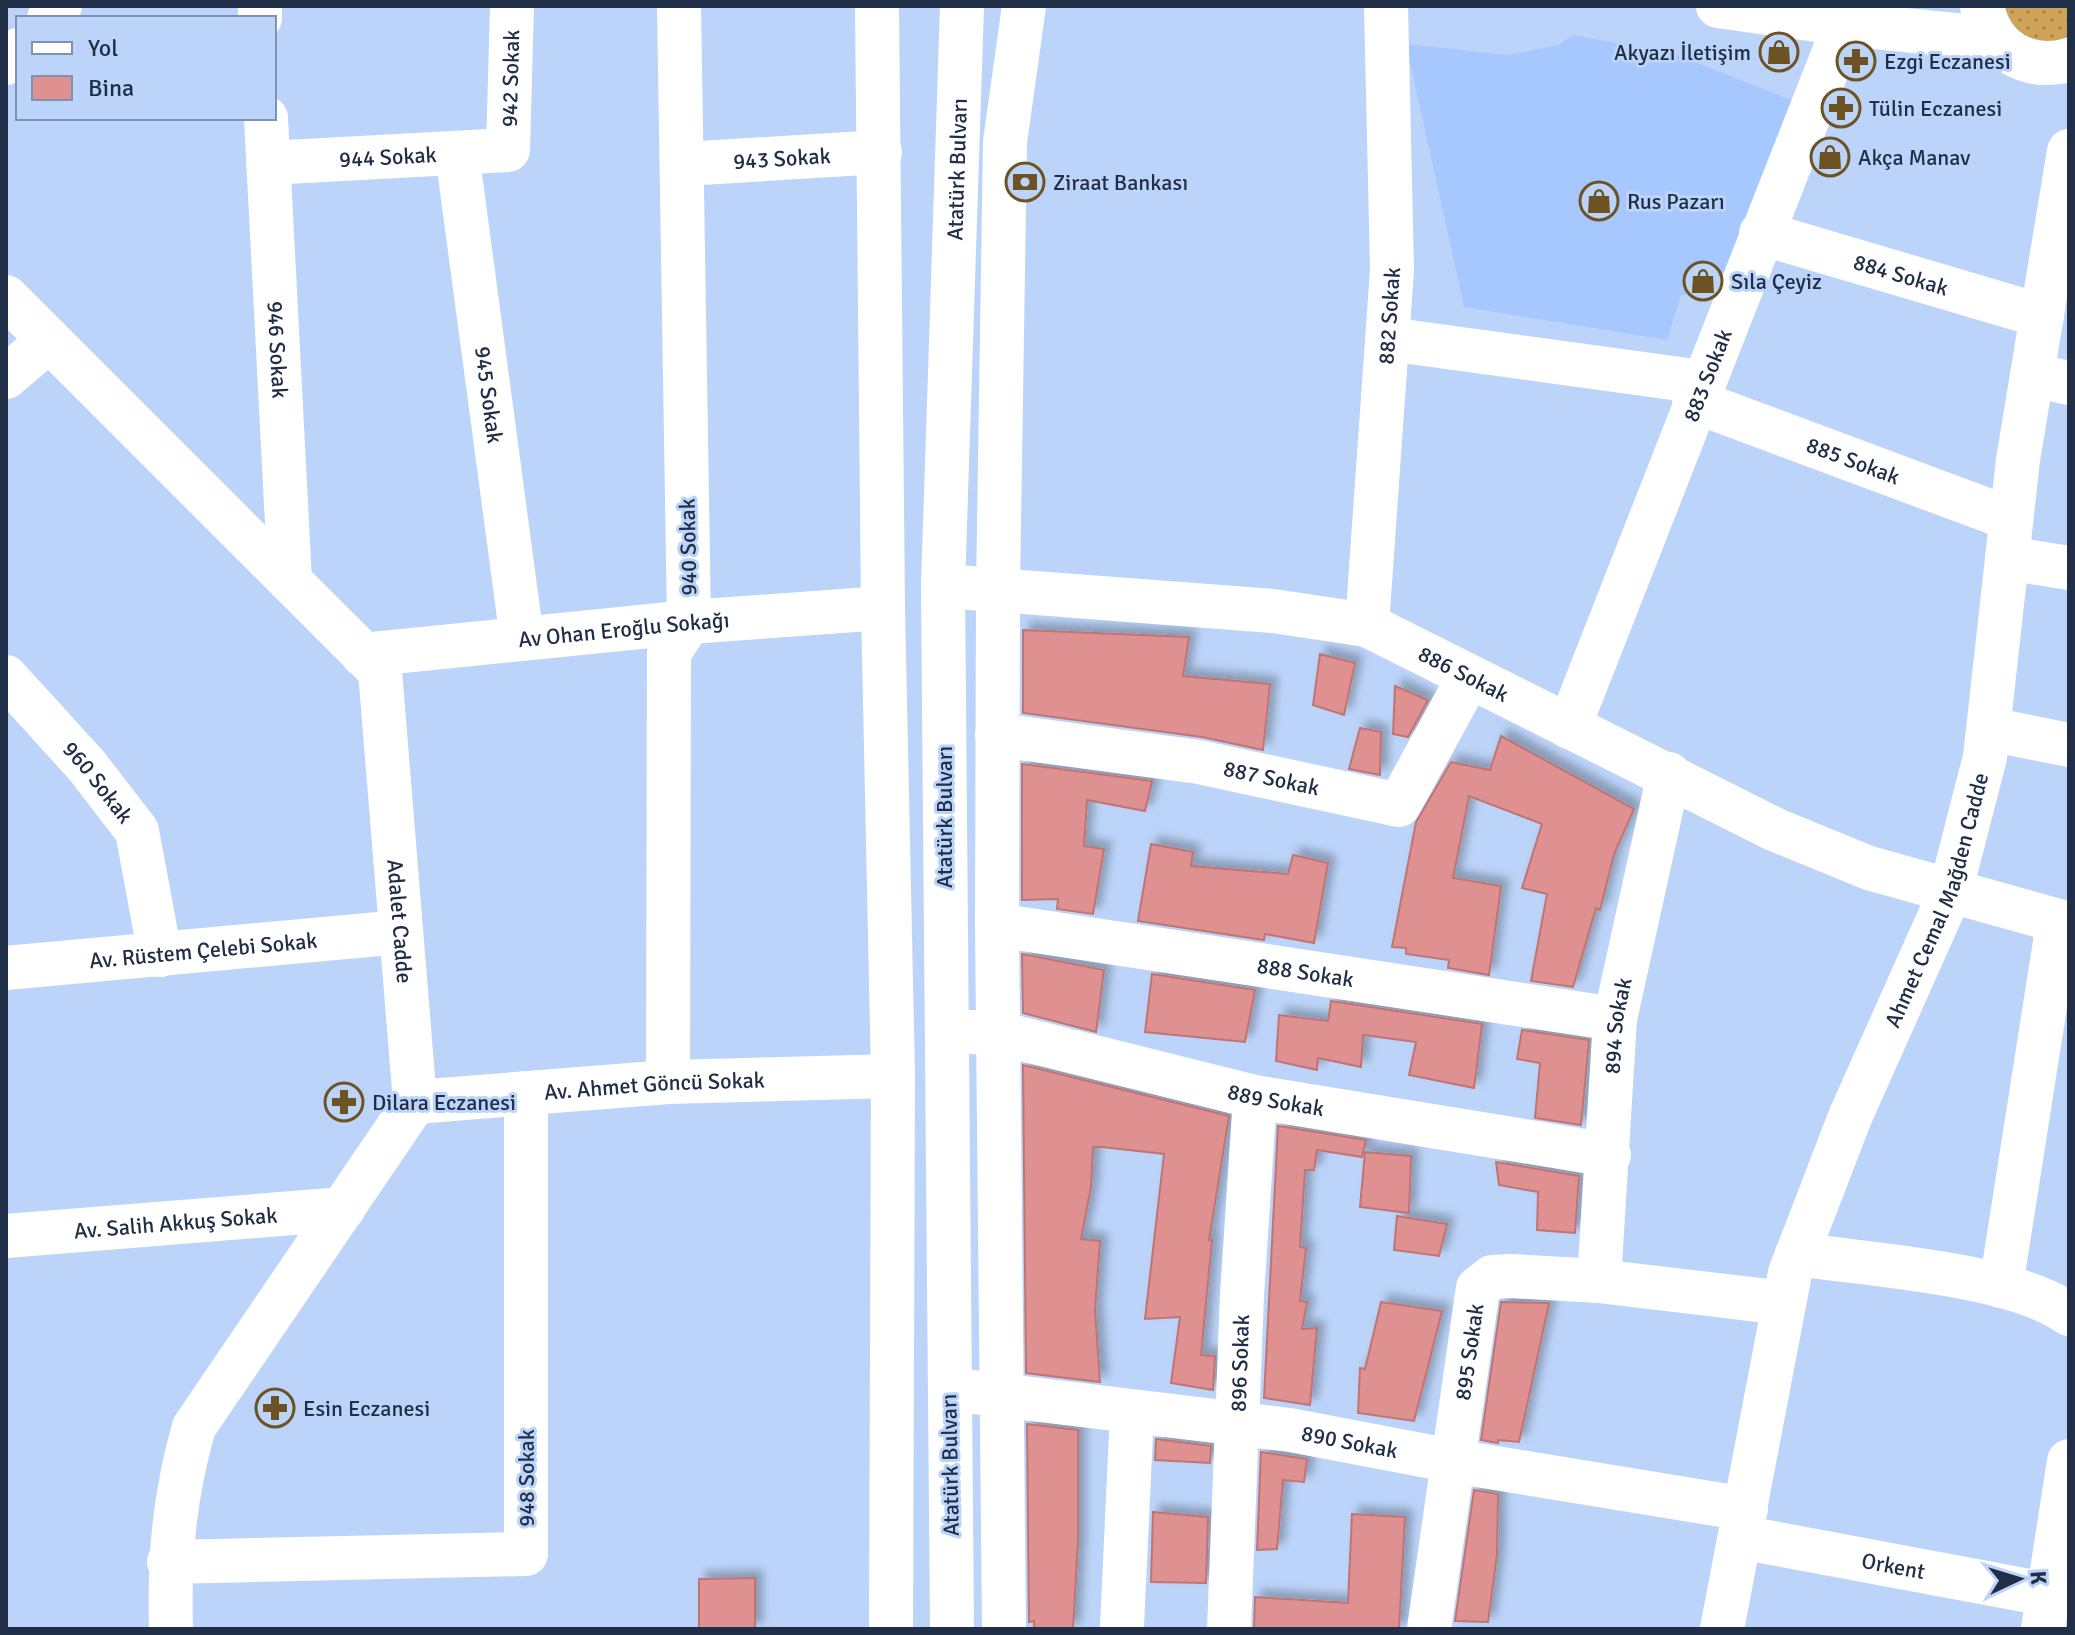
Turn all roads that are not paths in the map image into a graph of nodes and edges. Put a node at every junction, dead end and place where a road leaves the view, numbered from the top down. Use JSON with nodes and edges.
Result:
{"nodes":[{"id":1,"x":512,"y":6,"type":"edge"},
{"id":2,"x":679,"y":6,"type":"edge"},
{"id":3,"x":877,"y":6,"type":"edge"},
{"id":4,"x":962,"y":6,"type":"edge"},
{"id":5,"x":1024,"y":6,"type":"edge"},
{"id":6,"x":1386,"y":6,"type":"edge"},
{"id":7,"x":1718,"y":6,"type":"edge"},
{"id":8,"x":1988,"y":22,"type":"edge"},
{"id":9,"x":1845,"y":24,"type":"junction"},
{"id":10,"x":2069,"y":60,"type":"edge"},
{"id":11,"x":266,"y":120,"type":"edge"},
{"id":12,"x":508,"y":150,"type":"joint"},
{"id":13,"x":880,"y":152,"type":"junction"},
{"id":14,"x":457,"y":153,"type":"junction"},
{"id":15,"x":2069,"y":157,"type":"edge"},
{"id":16,"x":268,"y":163,"type":"junction"},
{"id":17,"x":684,"y":164,"type":"junction"},
{"id":18,"x":1761,"y":233,"type":"junction"},
{"id":19,"x":6,"y":297,"type":"edge"},
{"id":20,"x":2042,"y":316,"type":"junction"},
{"id":21,"x":1388,"y":339,"type":"junction"},
{"id":22,"x":49,"y":340,"type":"junction"},
{"id":23,"x":6,"y":377,"type":"edge"},
{"id":24,"x":2050,"y":379,"type":"edge"},
{"id":25,"x":1698,"y":392,"type":"junction"},
{"id":26,"x":2009,"y":539,"type":"junction"},
{"id":27,"x":2069,"y":568,"type":"edge"},
{"id":28,"x":290,"y":581,"type":"junction"},
{"id":29,"x":943,"y":586,"type":"junction"},
{"id":30,"x":998,"y":590,"type":"junction"},
{"id":31,"x":883,"y":608,"type":"junction"},
{"id":32,"x":689,"y":622,"type":"junction"},
{"id":33,"x":1367,"y":625,"type":"junction"},
{"id":34,"x":522,"y":639,"type":"junction"},
{"id":35,"x":363,"y":655,"type":"junction"},
{"id":36,"x":6,"y":677,"type":"edge"},
{"id":37,"x":1469,"y":677,"type":"junction"},
{"id":38,"x":1569,"y":727,"type":"junction"},
{"id":39,"x":1989,"y":729,"type":"junction"},
{"id":40,"x":997,"y":735,"type":"junction"},
{"id":41,"x":2069,"y":745,"type":"edge"},
{"id":42,"x":1669,"y":774,"type":"junction"},
{"id":43,"x":1950,"y":893,"type":"junction"},
{"id":44,"x":2064,"y":924,"type":"edge"},
{"id":45,"x":997,"y":925,"type":"junction"},
{"id":46,"x":401,"y":932,"type":"junction"},
{"id":47,"x":160,"y":955,"type":"junction"},
{"id":48,"x":6,"y":968,"type":"edge"},
{"id":49,"x":1615,"y":1019,"type":"junction"},
{"id":50,"x":946,"y":1031,"type":"junction"},
{"id":51,"x":998,"y":1033,"type":"junction"},
{"id":52,"x":893,"y":1076,"type":"junction"},
{"id":53,"x":668,"y":1082,"type":"junction"},
{"id":54,"x":526,"y":1093,"type":"junction"},
{"id":55,"x":1255,"y":1097,"type":"junction"},
{"id":56,"x":415,"y":1102,"type":"junction"},
{"id":57,"x":1609,"y":1155,"type":"junction"},
{"id":58,"x":343,"y":1209,"type":"junction"},
{"id":59,"x":6,"y":1236,"type":"edge"},
{"id":60,"x":1797,"y":1254,"type":"junction"},
{"id":61,"x":1599,"y":1281,"type":"junction"},
{"id":62,"x":2001,"y":1286,"type":"junction"},
{"id":63,"x":1784,"y":1303,"type":"junction"},
{"id":64,"x":2069,"y":1314,"type":"edge"},
{"id":65,"x":950,"y":1389,"type":"junction"},
{"id":66,"x":1002,"y":1396,"type":"junction"},
{"id":67,"x":1132,"y":1412,"type":"junction"},
{"id":68,"x":1238,"y":1424,"type":"junction"},
{"id":69,"x":1453,"y":1461,"type":"junction"},
{"id":70,"x":2069,"y":1461,"type":"edge"},
{"id":71,"x":1743,"y":1523,"type":"junction"},
{"id":72,"x":169,"y":1562,"type":"junction"},
{"id":73,"x":2048,"y":1619,"type":"edge"},
{"id":74,"x":1122,"y":1626,"type":"dead end"},
{"id":75,"x":171,"y":1629,"type":"edge"},
{"id":76,"x":891,"y":1629,"type":"edge"},
{"id":77,"x":952,"y":1629,"type":"edge"},
{"id":78,"x":1004,"y":1629,"type":"edge"},
{"id":79,"x":1229,"y":1629,"type":"edge"},
{"id":80,"x":1429,"y":1629,"type":"edge"},
{"id":81,"x":1722,"y":1629,"type":"edge"}],
"edges":[{"from":1,"to":12,"type":"main road","name":"942 Sokak"},
{"from":2,"to":17,"type":"main road","name":"940 Sokak"},
{"from":3,"to":13,"type":"main road"},
{"from":4,"to":29,"type":"main road","name":"Atatürk Bulvarı"},
{"from":5,"to":30,"type":"main road"},
{"from":6,"to":21,"type":"main road","name":"882 Sokak"},
{"from":7,"to":9,"type":"main road"},
{"from":8,"to":9,"type":"main road"},
{"from":8,"to":10,"type":"main road"},
{"from":9,"to":18,"type":"main road","name":"883 Sokak"},
{"from":11,"to":16,"type":"main road","name":"946 Sokak"},
{"from":12,"to":14,"type":"main road","name":"944 Sokak"},
{"from":13,"to":17,"type":"main road","name":"943 Sokak"},
{"from":13,"to":31,"type":"main road"},
{"from":14,"to":16,"type":"main road","name":"944 Sokak"},
{"from":14,"to":34,"type":"main road","name":"945 Sokak"},
{"from":15,"to":20,"type":"main road","name":"Ahmet Cemal Mağden Cadde"},
{"from":16,"to":28,"type":"main road","name":"946 Sokak"},
{"from":17,"to":32,"type":"main road","name":"940 Sokak"},
{"from":18,"to":20,"type":"main road","name":"884 Sokak"},
{"from":18,"to":25,"type":"main road","name":"883 Sokak"},
{"from":19,"to":22,"type":"main road","name":"Adalet Cadde"},
{"from":20,"to":24,"type":"main road","name":"Ahmet Cemal Mağden Cadde"},
{"from":21,"to":25,"type":"main road","name":"885 Sokak"},
{"from":21,"to":33,"type":"main road","name":"882 Sokak"},
{"from":22,"to":23,"type":"main road"},
{"from":22,"to":28,"type":"main road","name":"Adalet Cadde"},
{"from":24,"to":26,"type":"main road","name":"Ahmet Cemal Mağden Cadde"},
{"from":25,"to":26,"type":"main road","name":"885 Sokak"},
{"from":25,"to":38,"type":"main road","name":"883 Sokak"},
{"from":26,"to":27,"type":"main road","name":"885 Sokak"},
{"from":26,"to":39,"type":"main road","name":"Ahmet Cemal Mağden Cadde"},
{"from":28,"to":35,"type":"main road","name":"Adalet Cadde"},
{"from":29,"to":30,"type":"main road","name":"886 Sokak"},
{"from":29,"to":50,"type":"main road","name":"Atatürk Bulvarı"},
{"from":30,"to":33,"type":"main road","name":"886 Sokak"},
{"from":30,"to":40,"type":"main road"},
{"from":31,"to":32,"type":"main road","name":"Av Ohan Eroğlu Sokağı"},
{"from":31,"to":52,"type":"main road"},
{"from":32,"to":34,"type":"main road","name":"Av Ohan Eroğlu Sokağı"},
{"from":32,"to":53,"type":"main road","name":"940 Sokak"},
{"from":33,"to":37,"type":"main road","name":"886 Sokak"},
{"from":34,"to":35,"type":"main road","name":"Av Ohan Eroğlu Sokağı"},
{"from":35,"to":46,"type":"main road","name":"Adalet Cadde"},
{"from":36,"to":47,"type":"main road","name":"960 Sokak"},
{"from":37,"to":38,"type":"main road","name":"886 Sokak"},
{"from":37,"to":40,"type":"main road","name":"887 Sokak"},
{"from":38,"to":42,"type":"main road","name":"886 Sokak"},
{"from":39,"to":41,"type":"main road"},
{"from":39,"to":43,"type":"main road","name":"Ahmet Cemal Mağden Cadde"},
{"from":40,"to":45,"type":"main road"},
{"from":42,"to":43,"type":"main road","name":"886 Sokak"},
{"from":42,"to":49,"type":"main road","name":"894 Sokak"},
{"from":43,"to":44,"type":"main road","name":"886 Sokak"},
{"from":43,"to":60,"type":"main road","name":"Ahmet Cemal Mağden Cadde"},
{"from":44,"to":62,"type":"main road"},
{"from":45,"to":49,"type":"main road","name":"888 Sokak"},
{"from":45,"to":51,"type":"main road"},
{"from":46,"to":47,"type":"main road","name":"Av. Rüstem Çelebi Sokak"},
{"from":46,"to":56,"type":"main road","name":"Adalet Cadde"},
{"from":47,"to":48,"type":"main road","name":"Av. Rüstem Çelebi Sokak"},
{"from":49,"to":57,"type":"main road","name":"894 Sokak"},
{"from":50,"to":51,"type":"main road","name":"889 Sokak"},
{"from":50,"to":65,"type":"main road","name":"Atatürk Bulvarı"},
{"from":51,"to":55,"type":"main road","name":"889 Sokak"},
{"from":51,"to":66,"type":"main road"},
{"from":52,"to":53,"type":"main road","name":"Av. Ahmet Göncü Sokak"},
{"from":52,"to":76,"type":"main road"},
{"from":53,"to":54,"type":"main road","name":"Av. Ahmet Göncü Sokak"},
{"from":54,"to":56,"type":"main road","name":"Av. Ahmet Göncü Sokak"},
{"from":54,"to":72,"type":"main road","name":"948 Sokak"},
{"from":55,"to":57,"type":"main road","name":"889 Sokak"},
{"from":55,"to":68,"type":"main road","name":"896 Sokak"},
{"from":56,"to":58,"type":"main road"},
{"from":57,"to":61,"type":"main road","name":"894 Sokak"},
{"from":58,"to":59,"type":"main road","name":"Av. Salih Akkuş Sokak"},
{"from":58,"to":72,"type":"main road"},
{"from":60,"to":62,"type":"main road"},
{"from":60,"to":63,"type":"main road","name":"Ahmet Cemal Mağden Cadde"},
{"from":61,"to":63,"type":"main road","name":"895 Sokak"},
{"from":61,"to":69,"type":"main road","name":"895 Sokak"},
{"from":62,"to":64,"type":"main road"},
{"from":63,"to":71,"type":"main road","name":"Ahmet Cemal Mağden Cadde"},
{"from":65,"to":66,"type":"main road","name":"890 Sokak"},
{"from":65,"to":77,"type":"main road","name":"Atatürk Bulvarı"},
{"from":66,"to":67,"type":"main road","name":"890 Sokak"},
{"from":66,"to":78,"type":"main road"},
{"from":67,"to":68,"type":"main road","name":"890 Sokak"},
{"from":67,"to":74,"type":"main road"},
{"from":68,"to":69,"type":"main road","name":"890 Sokak"},
{"from":68,"to":79,"type":"main road","name":"896 Sokak"},
{"from":69,"to":71,"type":"main road","name":"890 Sokak"},
{"from":69,"to":80,"type":"main road","name":"895 Sokak"},
{"from":70,"to":73,"type":"main road"},
{"from":71,"to":73,"type":"main road","name":"Orkent"},
{"from":71,"to":81,"type":"main road","name":"Ahmet Cemal Mağden Cadde"},
{"from":72,"to":75,"type":"main road"}]}
